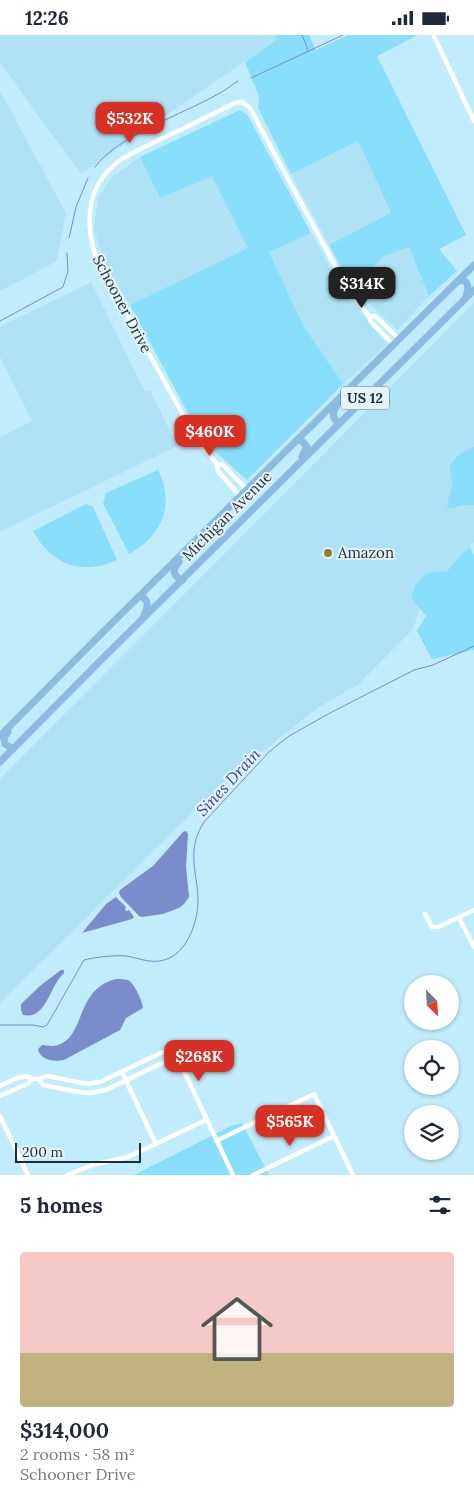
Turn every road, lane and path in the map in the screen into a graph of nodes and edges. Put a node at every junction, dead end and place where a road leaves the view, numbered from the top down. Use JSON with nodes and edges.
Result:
{"nodes":[{"id":1,"x":434,"y":36,"type":"dead end"},
{"id":2,"x":474,"y":121,"type":"edge"},
{"id":3,"x":474,"y":265,"type":"edge"},
{"id":4,"x":457,"y":282,"type":"junction"},
{"id":5,"x":474,"y":290,"type":"edge"},
{"id":6,"x":465,"y":299,"type":"junction"},
{"id":7,"x":369,"y":316,"type":"junction"},
{"id":8,"x":399,"y":339,"type":"junction"},
{"id":9,"x":393,"y":344,"type":"junction"},
{"id":10,"x":346,"y":391,"type":"junction"},
{"id":11,"x":339,"y":423,"type":"junction"},
{"id":12,"x":298,"y":439,"type":"junction"},
{"id":13,"x":299,"y":463,"type":"junction"},
{"id":14,"x":217,"y":464,"type":"junction"},
{"id":15,"x":247,"y":490,"type":"junction"},
{"id":16,"x":240,"y":496,"type":"junction"},
{"id":17,"x":194,"y":542,"type":"junction"},
{"id":18,"x":183,"y":580,"type":"junction"},
{"id":19,"x":139,"y":596,"type":"junction"},
{"id":20,"x":142,"y":619,"type":"junction"},
{"id":21,"x":16,"y":719,"type":"junction"},
{"id":22,"x":0,"y":736,"type":"edge"},
{"id":23,"x":13,"y":749,"type":"junction"},
{"id":24,"x":0,"y":762,"type":"edge"},
{"id":25,"x":474,"y":910,"type":"edge"},
{"id":26,"x":425,"y":914,"type":"dead end"},
{"id":27,"x":460,"y":918,"type":"junction"},
{"id":28,"x":474,"y":947,"type":"edge"},
{"id":29,"x":169,"y":1055,"type":"junction"},
{"id":30,"x":122,"y":1072,"type":"junction"},
{"id":31,"x":32,"y":1079,"type":"junction"},
{"id":32,"x":39,"y":1079,"type":"junction"},
{"id":33,"x":126,"y":1080,"type":"junction"},
{"id":34,"x":0,"y":1087,"type":"edge"},
{"id":35,"x":0,"y":1096,"type":"edge"},
{"id":36,"x":0,"y":1116,"type":"edge"},
{"id":37,"x":206,"y":1120,"type":"junction"},
{"id":38,"x":334,"y":1136,"type":"junction"},
{"id":39,"x":216,"y":1141,"type":"junction"},
{"id":40,"x":156,"y":1144,"type":"junction"},
{"id":41,"x":79,"y":1173,"type":"edge"},
{"id":42,"x":28,"y":1175,"type":"edge"},
{"id":43,"x":67,"y":1175,"type":"edge"},
{"id":44,"x":233,"y":1175,"type":"edge"},
{"id":45,"x":253,"y":1175,"type":"edge"},
{"id":46,"x":353,"y":1175,"type":"edge"}],
"edges":[{"from":1,"to":2,"type":"street"},
{"from":3,"to":4,"type":"main road","name":"Michigan Avenue","number":"US 12"},
{"from":4,"to":6,"type":"main road"},
{"from":4,"to":8,"type":"main road","name":"Michigan Avenue","number":"US 12"},
{"from":5,"to":6,"type":"main road","name":"Michigan Avenue","number":"US 12"},
{"from":6,"to":11,"type":"main road","name":"Michigan Avenue","number":"US 12"},
{"from":7,"to":8,"type":"street","name":"Schooner Drive"},
{"from":7,"to":9,"type":"street","name":"Schooner Drive"},
{"from":7,"to":14,"type":"street","name":"Schooner Drive"},
{"from":8,"to":9,"type":"main road","name":"Michigan Avenue","number":"US 12"},
{"from":9,"to":10,"type":"main road","name":"Michigan Avenue","number":"US 12"},
{"from":10,"to":11,"type":"main road"},
{"from":10,"to":12,"type":"main road","name":"Michigan Avenue","number":"US 12"},
{"from":11,"to":13,"type":"main road","name":"Michigan Avenue","number":"US 12"},
{"from":12,"to":13,"type":"main road"},
{"from":12,"to":15,"type":"main road","name":"Michigan Avenue","number":"US 12"},
{"from":13,"to":18,"type":"main road","name":"Michigan Avenue","number":"US 12"},
{"from":14,"to":15,"type":"street","name":"Schooner Drive"},
{"from":14,"to":16,"type":"street","name":"Schooner Drive"},
{"from":15,"to":16,"type":"main road","name":"Michigan Avenue","number":"US 12"},
{"from":16,"to":17,"type":"main road","name":"Michigan Avenue","number":"US 12"},
{"from":17,"to":18,"type":"main road"},
{"from":17,"to":19,"type":"main road","name":"Michigan Avenue","number":"US 12"},
{"from":18,"to":20,"type":"main road","name":"Michigan Avenue","number":"US 12"},
{"from":19,"to":20,"type":"main road"},
{"from":19,"to":21,"type":"main road","name":"Michigan Avenue","number":"US 12"},
{"from":20,"to":23,"type":"main road","name":"Michigan Avenue","number":"US 12"},
{"from":21,"to":22,"type":"main road","name":"Michigan Avenue","number":"US 12"},
{"from":21,"to":23,"type":"main road"},
{"from":23,"to":24,"type":"main road","name":"Michigan Avenue","number":"US 12"},
{"from":25,"to":27,"type":"street"},
{"from":26,"to":27,"type":"street"},
{"from":27,"to":28,"type":"street"},
{"from":29,"to":30,"type":"street"},
{"from":29,"to":33,"type":"street"},
{"from":29,"to":37,"type":"street"},
{"from":30,"to":32,"type":"street"},
{"from":30,"to":33,"type":"street"},
{"from":31,"to":32,"type":"street"},
{"from":31,"to":34,"type":"street"},
{"from":31,"to":35,"type":"street"},
{"from":32,"to":33,"type":"street"},
{"from":33,"to":40,"type":"street"},
{"from":36,"to":42,"type":"street"},
{"from":37,"to":39,"type":"street"},
{"from":37,"to":40,"type":"street"},
{"from":38,"to":39,"type":"street"},
{"from":38,"to":45,"type":"street"},
{"from":38,"to":46,"type":"street"},
{"from":39,"to":44,"type":"street"},
{"from":40,"to":41,"type":"street"},
{"from":41,"to":43,"type":"street"}]}
